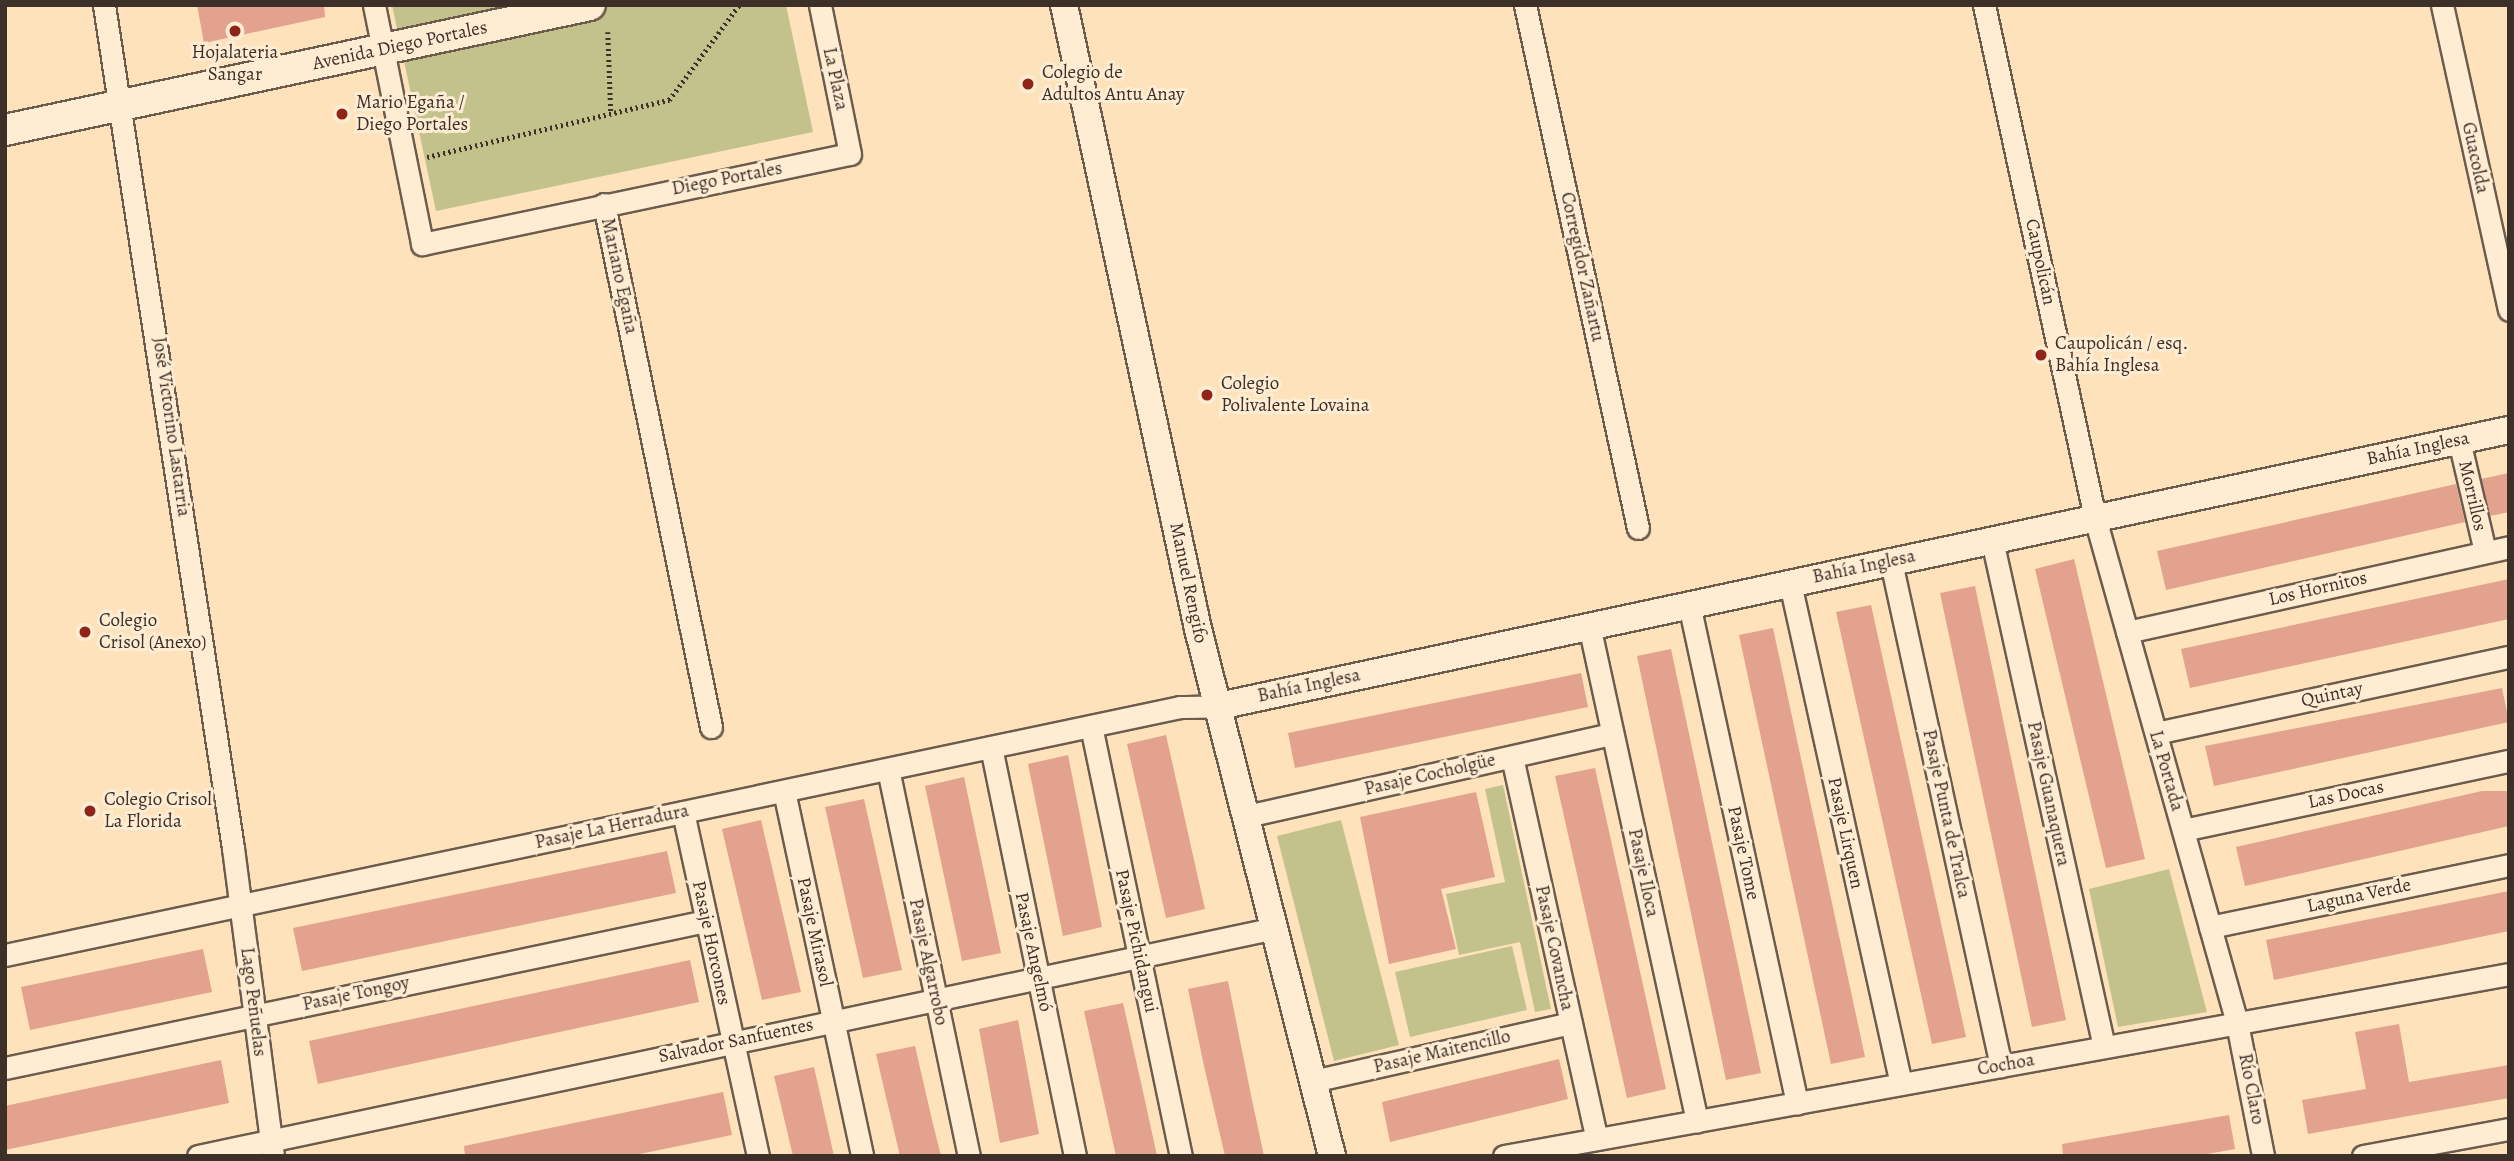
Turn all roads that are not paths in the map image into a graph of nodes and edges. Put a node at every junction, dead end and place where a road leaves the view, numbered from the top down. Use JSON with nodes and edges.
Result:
{"nodes":[{"id":1,"x":104,"y":5,"type":"edge"},
{"id":2,"x":374,"y":5,"type":"edge"},
{"id":3,"x":590,"y":5,"type":"edge"},
{"id":4,"x":820,"y":5,"type":"edge"},
{"id":5,"x":1065,"y":5,"type":"edge"},
{"id":6,"x":1525,"y":5,"type":"edge"},
{"id":7,"x":1984,"y":5,"type":"edge"},
{"id":8,"x":2442,"y":5,"type":"edge"},
{"id":9,"x":384,"y":49,"type":"junction"},
{"id":10,"x":123,"y":105,"type":"junction"},
{"id":11,"x":5,"y":130,"type":"edge"},
{"id":12,"x":850,"y":154,"type":"joint"},
{"id":13,"x":604,"y":204,"type":"junction"},
{"id":14,"x":2509,"y":310,"type":"edge"},
{"id":15,"x":2509,"y":430,"type":"edge"},
{"id":16,"x":2459,"y":440,"type":"junction"},
{"id":17,"x":2095,"y":518,"type":"junction"},
{"id":18,"x":1638,"y":528,"type":"dead end"},
{"id":19,"x":1992,"y":540,"type":"junction"},
{"id":20,"x":2509,"y":547,"type":"edge"},
{"id":21,"x":2485,"y":552,"type":"junction"},
{"id":22,"x":1891,"y":562,"type":"junction"},
{"id":23,"x":1790,"y":583,"type":"junction"},
{"id":24,"x":1689,"y":604,"type":"junction"},
{"id":25,"x":1589,"y":625,"type":"junction"},
{"id":26,"x":2127,"y":632,"type":"junction"},
{"id":27,"x":2509,"y":657,"type":"edge"},
{"id":28,"x":1219,"y":706,"type":"junction"},
{"id":29,"x":1091,"y":726,"type":"junction"},
{"id":30,"x":711,"y":727,"type":"dead end"},
{"id":31,"x":2156,"y":733,"type":"junction"},
{"id":32,"x":1612,"y":734,"type":"junction"},
{"id":33,"x":991,"y":747,"type":"junction"},
{"id":34,"x":1512,"y":757,"type":"junction"},
{"id":35,"x":2509,"y":761,"type":"edge"},
{"id":36,"x":888,"y":769,"type":"junction"},
{"id":37,"x":784,"y":791,"type":"junction"},
{"id":38,"x":683,"y":812,"type":"junction"},
{"id":39,"x":1247,"y":816,"type":"junction"},
{"id":40,"x":2183,"y":830,"type":"junction"},
{"id":41,"x":233,"y":849,"type":"joint"},
{"id":42,"x":2509,"y":866,"type":"edge"},
{"id":43,"x":241,"y":905,"type":"junction"},
{"id":44,"x":706,"y":920,"type":"junction"},
{"id":45,"x":2210,"y":927,"type":"junction"},
{"id":46,"x":1275,"y":928,"type":"junction"},
{"id":47,"x":5,"y":955,"type":"edge"},
{"id":48,"x":1139,"y":956,"type":"junction"},
{"id":49,"x":2509,"y":974,"type":"edge"},
{"id":50,"x":1038,"y":978,"type":"junction"},
{"id":51,"x":936,"y":999,"type":"junction"},
{"id":52,"x":255,"y":1015,"type":"junction"},
{"id":53,"x":833,"y":1021,"type":"junction"},
{"id":54,"x":1571,"y":1023,"type":"junction"},
{"id":55,"x":2237,"y":1023,"type":"junction"},
{"id":56,"x":733,"y":1042,"type":"junction"},
{"id":57,"x":2104,"y":1047,"type":"junction"},
{"id":58,"x":2001,"y":1066,"type":"junction"},
{"id":59,"x":5,"y":1068,"type":"edge"},
{"id":60,"x":1314,"y":1080,"type":"junction"},
{"id":61,"x":1901,"y":1084,"type":"junction"},
{"id":62,"x":1797,"y":1103,"type":"junction"},
{"id":63,"x":1697,"y":1121,"type":"junction"},
{"id":64,"x":2509,"y":1129,"type":"edge"},
{"id":65,"x":1597,"y":1139,"type":"junction"},
{"id":66,"x":272,"y":1148,"type":"edge"},
{"id":67,"x":2432,"y":1149,"type":"edge"},
{"id":68,"x":198,"y":1156,"type":"edge"},
{"id":69,"x":758,"y":1156,"type":"edge"},
{"id":70,"x":862,"y":1156,"type":"edge"},
{"id":71,"x":969,"y":1156,"type":"edge"},
{"id":72,"x":1075,"y":1156,"type":"edge"},
{"id":73,"x":1181,"y":1156,"type":"edge"},
{"id":74,"x":1332,"y":1156,"type":"edge"},
{"id":75,"x":1504,"y":1156,"type":"edge"},
{"id":76,"x":2263,"y":1156,"type":"edge"},
{"id":77,"x":2363,"y":1156,"type":"edge"}],
"edges":[{"from":1,"to":10,"type":"street","name":"José Victorino Lastarria"},
{"from":2,"to":9,"type":"street","name":"Mariano Egaña"},
{"from":3,"to":9,"type":"main road","name":"Avenida Diego Portales"},
{"from":4,"to":12,"type":"street","name":"La Plaza"},
{"from":5,"to":28,"type":"street","name":"Manuel Rengifo"},
{"from":6,"to":18,"type":"street","name":"Corregidor Zañartu"},
{"from":7,"to":17,"type":"street","name":"Caupolicán"},
{"from":8,"to":14,"type":"street","name":"Guacolda"},
{"from":9,"to":10,"type":"main road","name":"Avenida Diego Portales"},
{"from":9,"to":13,"type":"street","name":"Mariano Egaña"},
{"from":10,"to":11,"type":"main road","name":"Avenida Diego Portales"},
{"from":10,"to":41,"type":"street","name":"José Victorino Lastarria"},
{"from":12,"to":13,"type":"street","name":"Diego Portales"},
{"from":13,"to":30,"type":"street","name":"Mariano Egaña"},
{"from":15,"to":16,"type":"street","name":"Bahía Inglesa"},
{"from":16,"to":17,"type":"street","name":"Bahía Inglesa"},
{"from":16,"to":21,"type":"street","name":"Morrillos"},
{"from":17,"to":19,"type":"street","name":"Bahía Inglesa"},
{"from":17,"to":26,"type":"street","name":"La Portada"},
{"from":19,"to":22,"type":"street","name":"Bahía Inglesa"},
{"from":19,"to":57,"type":"street","name":"Pasaje Guanaquera"},
{"from":20,"to":21,"type":"street","name":"Los Hornitos"},
{"from":21,"to":26,"type":"street","name":"Los Hornitos"},
{"from":22,"to":23,"type":"street","name":"Bahía Inglesa"},
{"from":22,"to":58,"type":"street","name":"Pasaje Punta de Tralca"},
{"from":23,"to":24,"type":"street","name":"Bahía Inglesa"},
{"from":23,"to":61,"type":"street","name":"Pasaje Lirquen"},
{"from":24,"to":25,"type":"street","name":"Bahía Inglesa"},
{"from":24,"to":62,"type":"street","name":"Pasaje Tome"},
{"from":25,"to":28,"type":"street","name":"Bahía Inglesa"},
{"from":25,"to":32,"type":"street","name":"Pasaje Iloca"},
{"from":26,"to":31,"type":"street","name":"La Portada"},
{"from":27,"to":31,"type":"street","name":"Quintay"},
{"from":28,"to":29,"type":"street","name":"Pasaje La Herradura"},
{"from":28,"to":39,"type":"street","name":"Manuel Rengifo"},
{"from":29,"to":33,"type":"street","name":"Pasaje La Herradura"},
{"from":29,"to":48,"type":"street","name":"Pasaje Pichidangui"},
{"from":31,"to":40,"type":"street","name":"La Portada"},
{"from":32,"to":34,"type":"street","name":"Pasaje Cocholgüe"},
{"from":32,"to":63,"type":"street","name":"Pasaje Iloca"},
{"from":33,"to":36,"type":"street","name":"Pasaje La Herradura"},
{"from":33,"to":50,"type":"street","name":"Pasaje Angelmó"},
{"from":34,"to":39,"type":"street","name":"Pasaje Cocholgüe"},
{"from":34,"to":54,"type":"street","name":"Pasaje Covancha"},
{"from":35,"to":40,"type":"street","name":"Las Docas"},
{"from":36,"to":37,"type":"street","name":"Pasaje La Herradura"},
{"from":36,"to":51,"type":"street","name":"Pasaje Algarrobo"},
{"from":37,"to":38,"type":"street","name":"Pasaje La Herradura"},
{"from":37,"to":53,"type":"street","name":"Pasaje Mirasol"},
{"from":38,"to":43,"type":"street","name":"Pasaje La Herradura"},
{"from":38,"to":44,"type":"street","name":"Pasaje Horcones"},
{"from":39,"to":46,"type":"street","name":"Manuel Rengifo"},
{"from":40,"to":45,"type":"street","name":"La Portada"},
{"from":41,"to":43,"type":"street","name":"Lago Peñuelas"},
{"from":42,"to":45,"type":"street","name":"Laguna Verde"},
{"from":43,"to":47,"type":"street","name":"Pasaje La Herradura"},
{"from":43,"to":52,"type":"street","name":"Lago Peñuelas"},
{"from":44,"to":52,"type":"street","name":"Pasaje Tongoy"},
{"from":44,"to":56,"type":"street","name":"Pasaje Horcones"},
{"from":45,"to":55,"type":"street","name":"La Portada"},
{"from":46,"to":48,"type":"street","name":"Salvador Sanfuentes"},
{"from":46,"to":60,"type":"street","name":"Manuel Rengifo"},
{"from":48,"to":50,"type":"street","name":"Salvador Sanfuentes"},
{"from":48,"to":73,"type":"street","name":"Pasaje Pichidangui"},
{"from":49,"to":55,"type":"street","name":"Cochoa"},
{"from":50,"to":51,"type":"street","name":"Salvador Sanfuentes"},
{"from":50,"to":72,"type":"street","name":"Pasaje Angelmó"},
{"from":51,"to":53,"type":"street","name":"Salvador Sanfuentes"},
{"from":51,"to":71,"type":"street","name":"Pasaje Algarrobo"},
{"from":52,"to":59,"type":"street","name":"Pasaje Tongoy"},
{"from":52,"to":66,"type":"street","name":"Lago Peñuelas"},
{"from":53,"to":56,"type":"street","name":"Salvador Sanfuentes"},
{"from":53,"to":70,"type":"street","name":"Pasaje Mirasol"},
{"from":54,"to":60,"type":"street","name":"Pasaje Maitencillo"},
{"from":54,"to":65,"type":"street","name":"Pasaje Covancha"},
{"from":55,"to":57,"type":"street","name":"Cochoa"},
{"from":55,"to":76,"type":"street","name":"Río Claro"},
{"from":56,"to":66,"type":"street","name":"Salvador Sanfuentes"},
{"from":56,"to":69,"type":"street","name":"Pasaje Horcones"},
{"from":57,"to":58,"type":"street","name":"Cochoa"},
{"from":58,"to":61,"type":"street","name":"Cochoa"},
{"from":60,"to":74,"type":"street","name":"Manuel Rengifo"},
{"from":61,"to":62,"type":"street","name":"Cochoa"},
{"from":62,"to":63,"type":"street","name":"Cochoa"},
{"from":63,"to":65,"type":"street","name":"Cochoa"},
{"from":64,"to":67,"type":"street"},
{"from":65,"to":75,"type":"street","name":"Cochoa"},
{"from":66,"to":68,"type":"street","name":"Salvador Sanfuentes"},
{"from":67,"to":77,"type":"street"}]}
